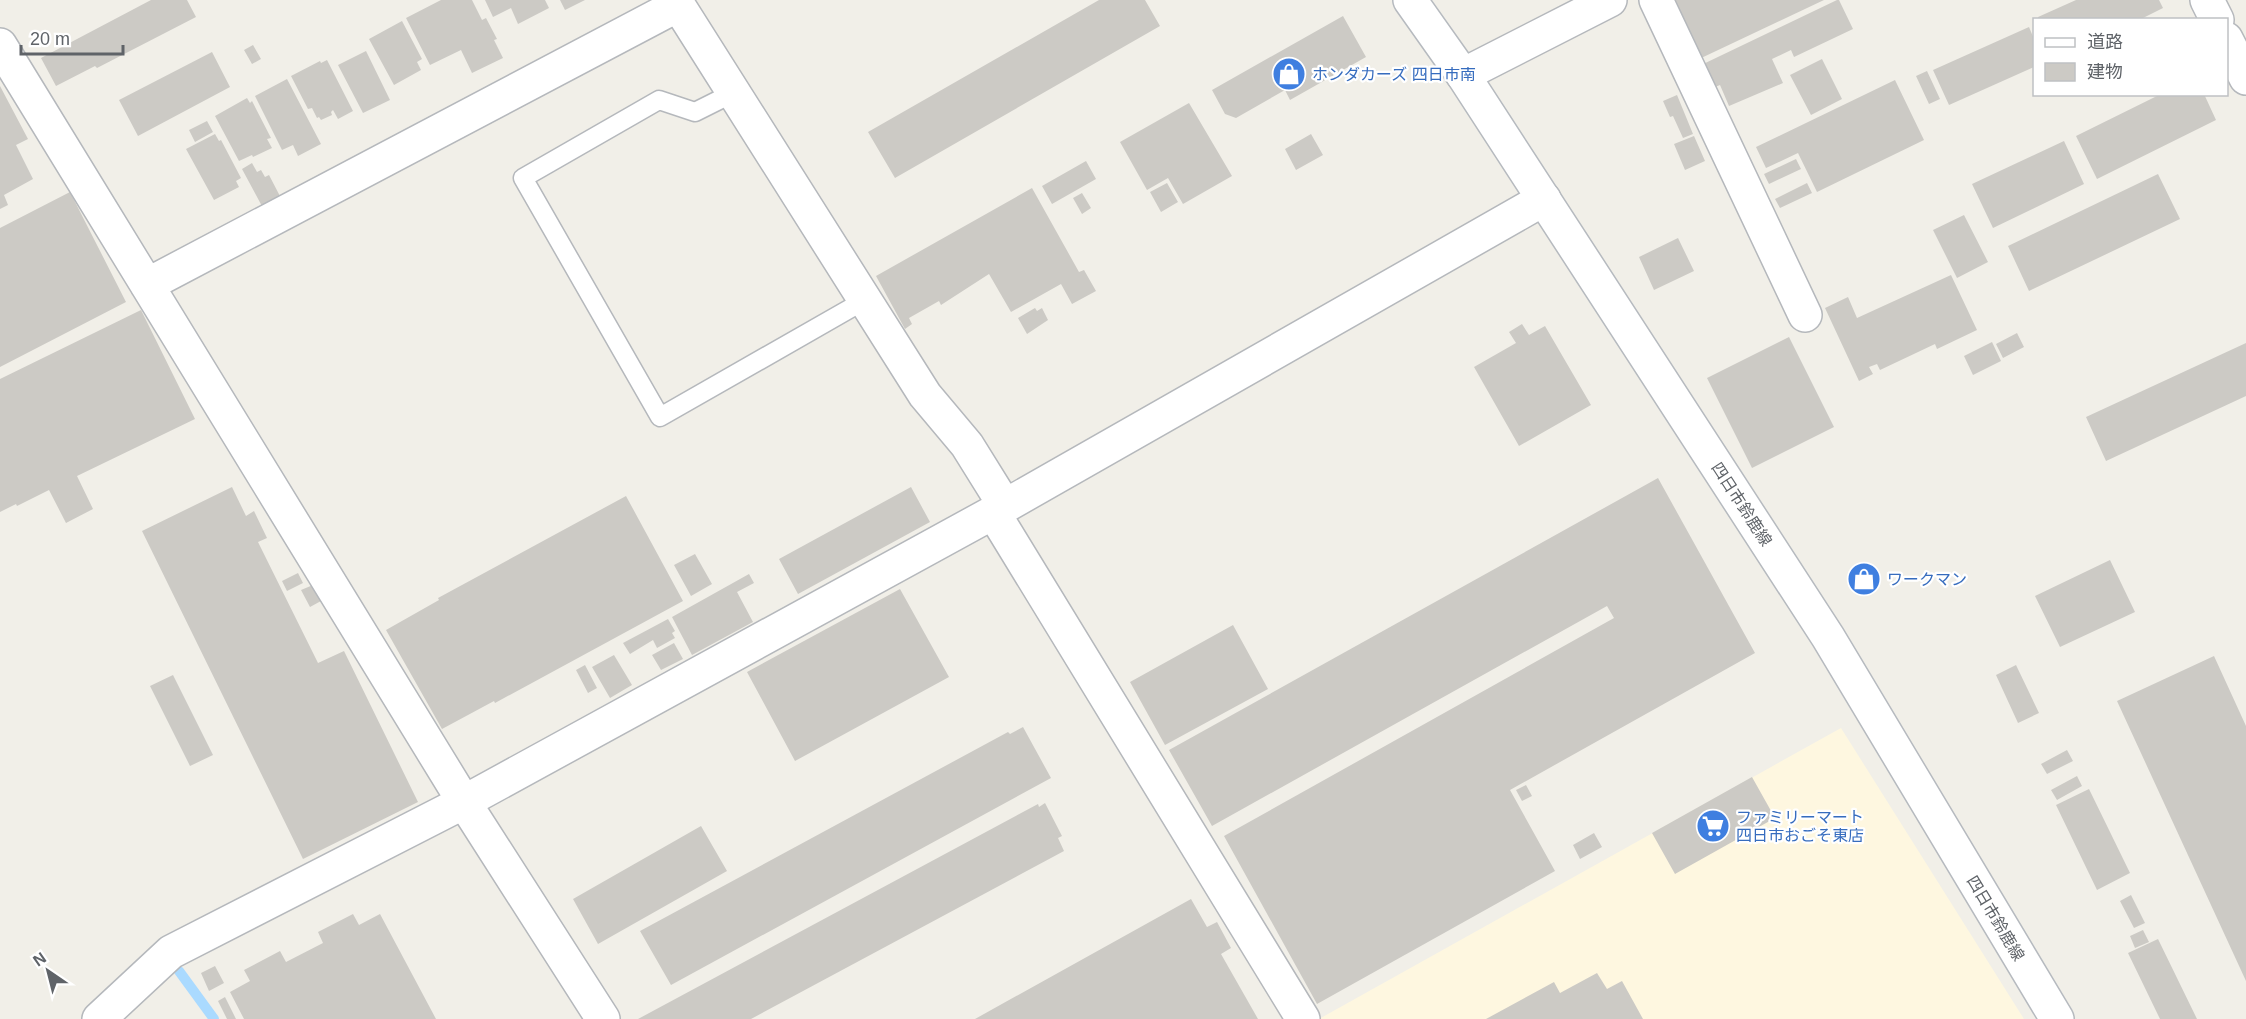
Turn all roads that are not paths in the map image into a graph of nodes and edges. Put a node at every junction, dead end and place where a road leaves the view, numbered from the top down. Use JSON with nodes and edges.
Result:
{"nodes":[{"id":1,"x":1410,"y":0,"type":"edge"},
{"id":2,"x":1610,"y":0,"type":"edge"},
{"id":3,"x":1656,"y":0,"type":"edge"},
{"id":4,"x":2207,"y":0,"type":"edge"},
{"id":5,"x":677,"y":2,"type":"edge"},
{"id":6,"x":2216,"y":18,"type":"edge"},
{"id":7,"x":2228,"y":43,"type":"edge"},
{"id":8,"x":0,"y":45,"type":"edge"},
{"id":9,"x":1463,"y":75,"type":"junction"},
{"id":10,"x":2246,"y":78,"type":"edge"},
{"id":11,"x":733,"y":93,"type":"junction"},
{"id":12,"x":1544,"y":199,"type":"junction"},
{"id":13,"x":147,"y":285,"type":"junction"},
{"id":14,"x":865,"y":300,"type":"junction"},
{"id":15,"x":1805,"y":315,"type":"dead end"},
{"id":16,"x":999,"y":509,"type":"junction"},
{"id":17,"x":464,"y":802,"type":"junction"},
{"id":18,"x":99,"y":1019,"type":"edge"},
{"id":19,"x":603,"y":1019,"type":"edge"},
{"id":20,"x":1303,"y":1019,"type":"edge"},
{"id":21,"x":2057,"y":1019,"type":"edge"}],
"edges":[{"from":1,"to":9,"type":"street","name":"四日市鈴鹿線"},
{"from":2,"to":9,"type":"street"},
{"from":3,"to":15,"type":"street"},
{"from":4,"to":6,"type":"street"},
{"from":5,"to":11,"type":"street"},
{"from":5,"to":13,"type":"street"},
{"from":7,"to":10,"type":"street"},
{"from":8,"to":13,"type":"street"},
{"from":9,"to":12,"type":"street","name":"四日市鈴鹿線"},
{"from":11,"to":14,"type":"street"},
{"from":11,"to":14,"type":"lane"},
{"from":12,"to":16,"type":"street"},
{"from":12,"to":21,"type":"street","name":"四日市鈴鹿線"},
{"from":13,"to":17,"type":"street"},
{"from":14,"to":16,"type":"street"},
{"from":16,"to":17,"type":"street"},
{"from":16,"to":20,"type":"street"},
{"from":17,"to":18,"type":"street"},
{"from":17,"to":19,"type":"street"}]}
